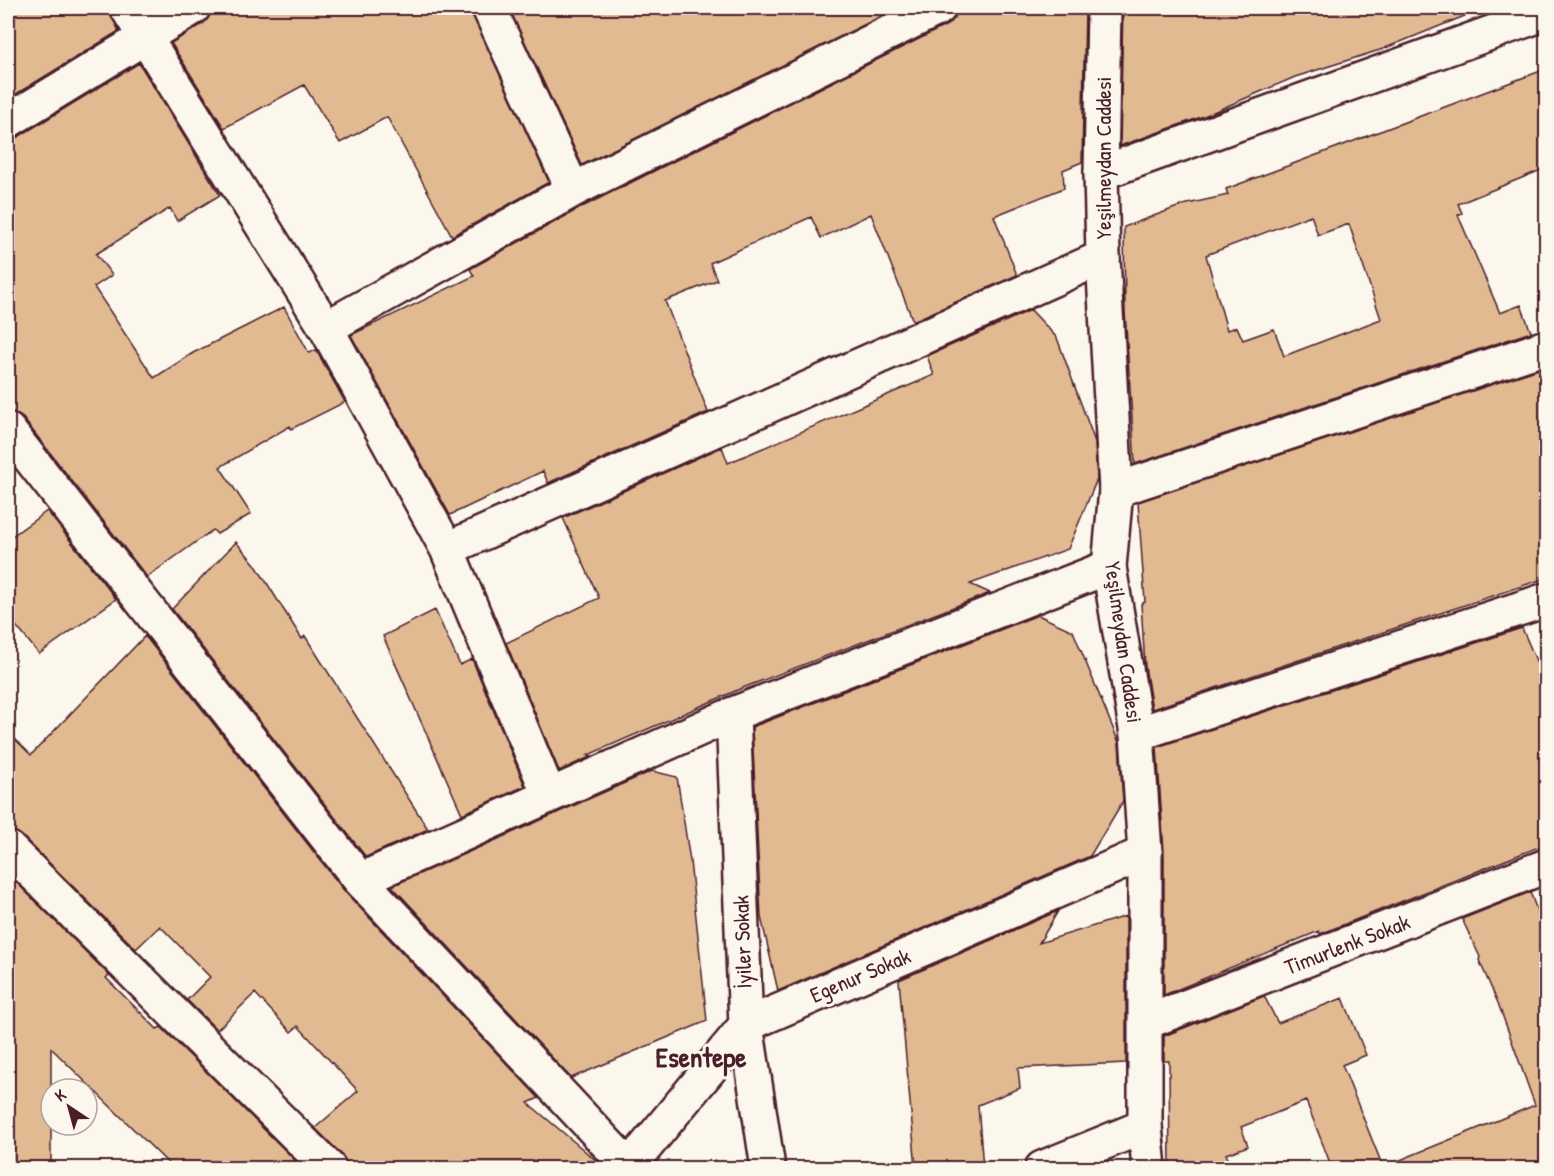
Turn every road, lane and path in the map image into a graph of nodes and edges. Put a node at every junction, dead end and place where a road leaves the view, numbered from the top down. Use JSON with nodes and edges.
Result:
{"nodes":[{"id":1,"x":127,"y":8,"type":"edge"},
{"id":2,"x":193,"y":8,"type":"edge"},
{"id":3,"x":489,"y":8,"type":"edge"},
{"id":4,"x":939,"y":8,"type":"edge"},
{"id":5,"x":1104,"y":8,"type":"edge"},
{"id":6,"x":1546,"y":13,"type":"edge"},
{"id":7,"x":146,"y":38,"type":"junction"},
{"id":8,"x":8,"y":121,"type":"edge"},
{"id":9,"x":1101,"y":173,"type":"junction"},
{"id":10,"x":573,"y":190,"type":"junction"},
{"id":11,"x":1103,"y":257,"type":"junction"},
{"id":12,"x":326,"y":328,"type":"junction"},
{"id":13,"x":1546,"y":347,"type":"edge"},
{"id":14,"x":8,"y":430,"type":"edge"},
{"id":15,"x":1116,"y":490,"type":"junction"},
{"id":16,"x":447,"y":549,"type":"junction"},
{"id":17,"x":1110,"y":567,"type":"junction"},
{"id":18,"x":1546,"y":600,"type":"edge"},
{"id":19,"x":733,"y":714,"type":"junction"},
{"id":20,"x":1137,"y":734,"type":"junction"},
{"id":21,"x":549,"y":795,"type":"junction"},
{"id":22,"x":8,"y":848,"type":"edge"},
{"id":23,"x":1145,"y":853,"type":"junction"},
{"id":24,"x":1546,"y":866,"type":"edge"},
{"id":25,"x":360,"y":880,"type":"junction"},
{"id":26,"x":1147,"y":1022,"type":"junction"},
{"id":27,"x":746,"y":1024,"type":"junction"},
{"id":28,"x":1144,"y":1126,"type":"junction"},
{"id":29,"x":329,"y":1168,"type":"edge"},
{"id":30,"x":628,"y":1168,"type":"edge"},
{"id":31,"x":768,"y":1168,"type":"edge"},
{"id":32,"x":1042,"y":1168,"type":"edge"},
{"id":33,"x":1149,"y":1168,"type":"edge"}],
"edges":[{"from":1,"to":7,"type":"street"},
{"from":2,"to":7,"type":"street"},
{"from":3,"to":10,"type":"street"},
{"from":4,"to":10,"type":"street"},
{"from":5,"to":9,"type":"street","name":"Yeşilmeydan Caddesi"},
{"from":6,"to":9,"type":"street"},
{"from":7,"to":8,"type":"street"},
{"from":7,"to":12,"type":"street"},
{"from":9,"to":11,"type":"street","name":"Yeşilmeydan Caddesi"},
{"from":10,"to":12,"type":"street"},
{"from":11,"to":15,"type":"street","name":"Yeşilmeydan Caddesi"},
{"from":11,"to":16,"type":"street"},
{"from":12,"to":16,"type":"street"},
{"from":13,"to":15,"type":"street"},
{"from":14,"to":25,"type":"street"},
{"from":15,"to":17,"type":"street","name":"Yeşilmeydan Caddesi"},
{"from":16,"to":21,"type":"street"},
{"from":17,"to":19,"type":"street"},
{"from":17,"to":20,"type":"street","name":"Yeşilmeydan Caddesi"},
{"from":18,"to":20,"type":"street"},
{"from":19,"to":21,"type":"street"},
{"from":19,"to":27,"type":"street","name":"İyiler Sokak"},
{"from":20,"to":23,"type":"street","name":"Yeşilmeydan Caddesi"},
{"from":21,"to":25,"type":"street"},
{"from":22,"to":29,"type":"street"},
{"from":23,"to":26,"type":"street","name":"Yeşilmeydan Caddesi"},
{"from":23,"to":27,"type":"street","name":"Egenur Sokak"},
{"from":24,"to":26,"type":"street","name":"Timurlenk Sokak"},
{"from":25,"to":30,"type":"street"},
{"from":26,"to":28,"type":"street","name":"Yeşilmeydan Caddesi"},
{"from":27,"to":30,"type":"street","name":"Egenur Sokak"},
{"from":27,"to":31,"type":"street","name":"İyiler Sokak"},
{"from":28,"to":32,"type":"street"},
{"from":28,"to":33,"type":"street","name":"Yeşilmeydan Caddesi"}]}
